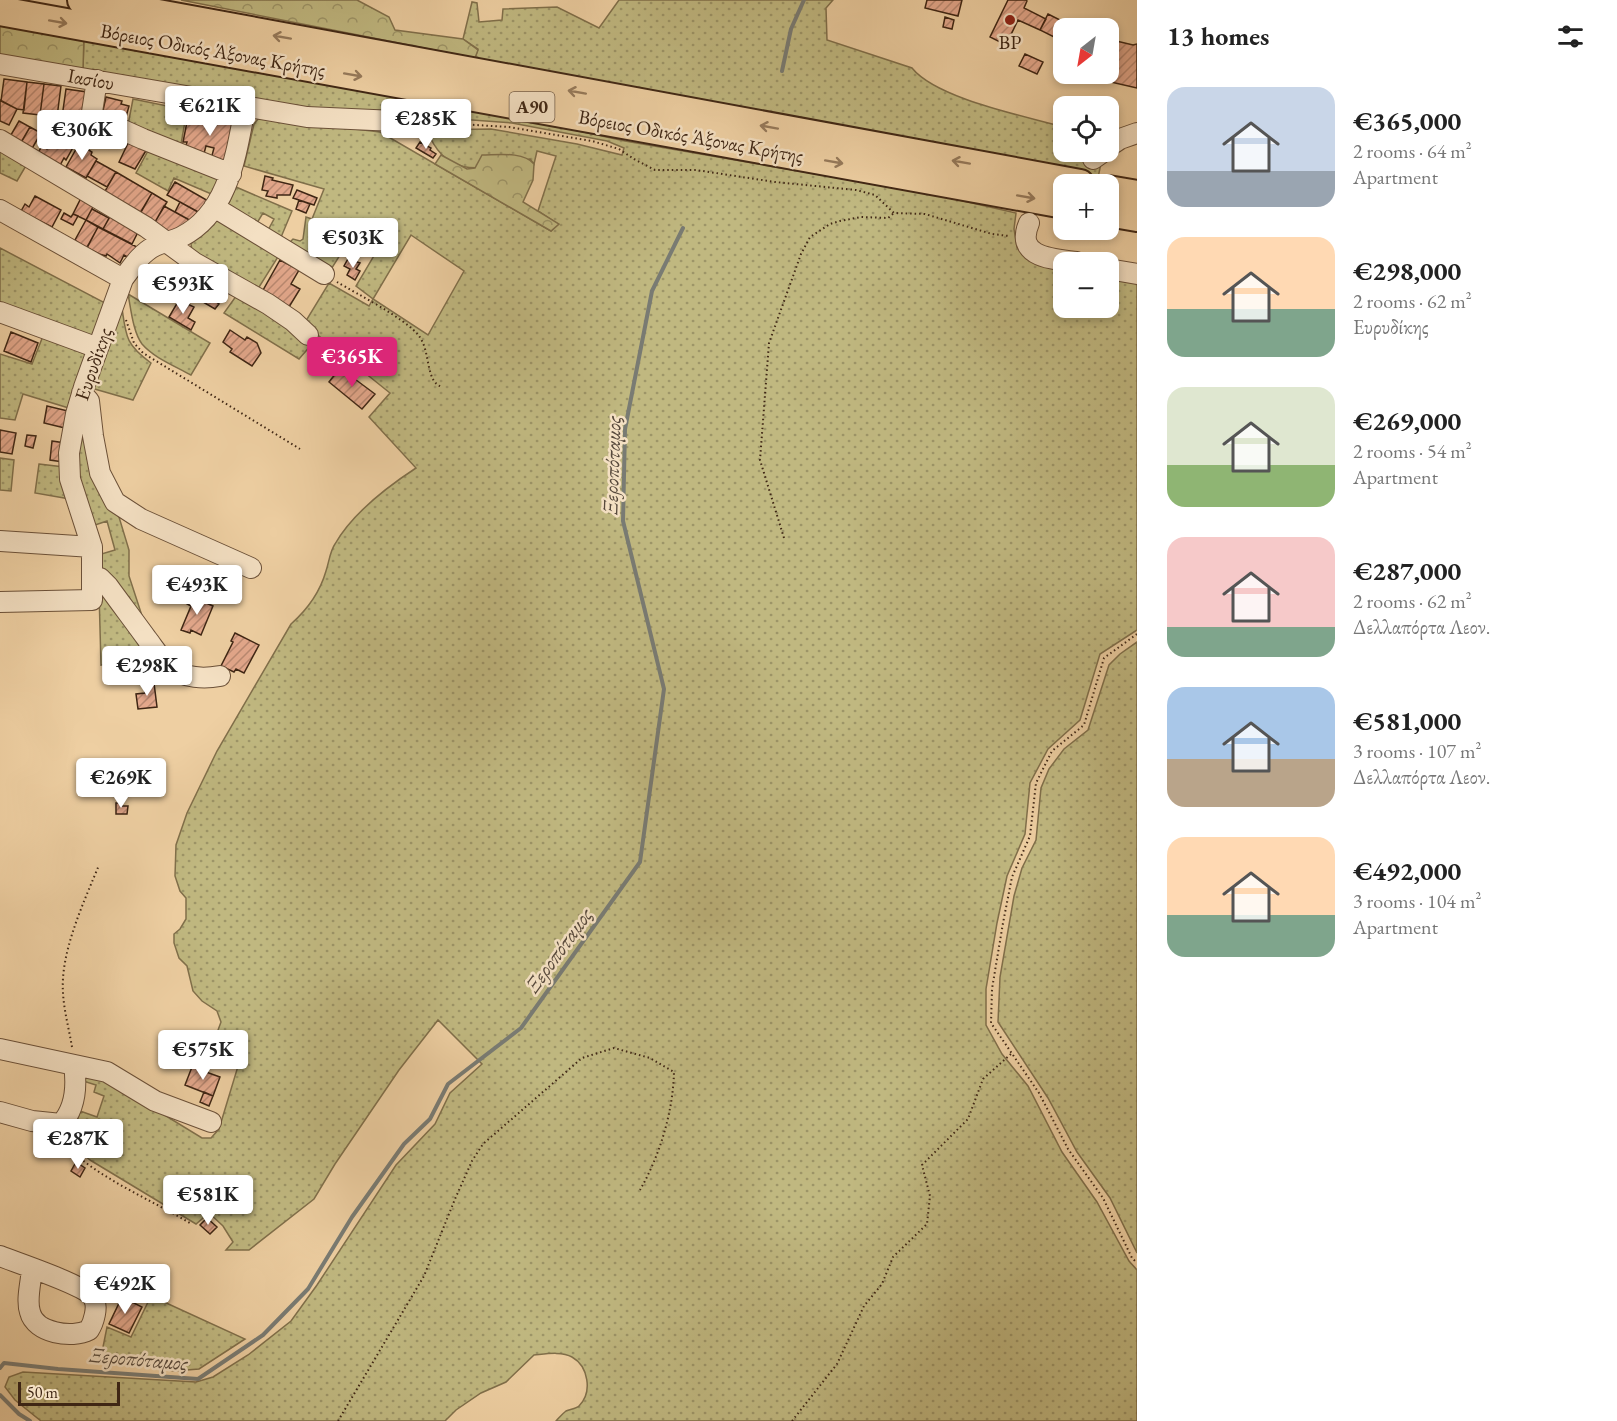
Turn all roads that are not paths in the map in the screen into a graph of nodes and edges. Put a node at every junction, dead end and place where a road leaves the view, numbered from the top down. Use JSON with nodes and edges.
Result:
{"nodes":[{"id":1,"x":82,"y":0,"type":"edge"},
{"id":2,"x":0,"y":11,"type":"edge"},
{"id":3,"x":0,"y":63,"type":"edge"},
{"id":4,"x":97,"y":80,"type":"junction"},
{"id":5,"x":245,"y":108,"type":"junction"},
{"id":6,"x":395,"y":121,"type":"road end"},
{"id":7,"x":1137,"y":133,"type":"edge"},
{"id":8,"x":0,"y":140,"type":"edge"},
{"id":9,"x":1119,"y":140,"type":"edge"},
{"id":10,"x":231,"y":174,"type":"junction"},
{"id":11,"x":1053,"y":179,"type":"edge"},
{"id":12,"x":1119,"y":192,"type":"edge"},
{"id":13,"x":1137,"y":195,"type":"edge"},
{"id":14,"x":1053,"y":202,"type":"edge"},
{"id":15,"x":214,"y":207,"type":"junction"},
{"id":16,"x":0,"y":210,"type":"edge"},
{"id":17,"x":1119,"y":214,"type":"edge"},
{"id":18,"x":1137,"y":217,"type":"edge"},
{"id":19,"x":1027,"y":230,"type":"road end"},
{"id":20,"x":166,"y":242,"type":"junction"},
{"id":21,"x":1053,"y":259,"type":"edge"},
{"id":22,"x":1119,"y":271,"type":"edge"},
{"id":23,"x":324,"y":274,"type":"road end"},
{"id":24,"x":1137,"y":274,"type":"edge"},
{"id":25,"x":120,"y":286,"type":"junction"},
{"id":26,"x":0,"y":312,"type":"edge"},
{"id":27,"x":308,"y":335,"type":"dead end"},
{"id":28,"x":98,"y":348,"type":"junction"},
{"id":29,"x":82,"y":393,"type":"junction"},
{"id":30,"x":0,"y":541,"type":"edge"},
{"id":31,"x":92,"y":547,"type":"junction"},
{"id":32,"x":251,"y":568,"type":"dead end"},
{"id":33,"x":93,"y":576,"type":"junction"},
{"id":34,"x":0,"y":602,"type":"edge"},
{"id":35,"x":220,"y":676,"type":"dead end"},
{"id":36,"x":0,"y":1049,"type":"edge"},
{"id":37,"x":74,"y":1065,"type":"junction"},
{"id":38,"x":0,"y":1112,"type":"edge"},
{"id":39,"x":211,"y":1122,"type":"dead end"},
{"id":40,"x":0,"y":1256,"type":"edge"},
{"id":41,"x":32,"y":1269,"type":"dead end"}],
"edges":[{"from":11,"to":1,"type":"highway","name":"Βόρειος Οδικός Άξονας Κρήτης","number":"Α90","one_way":true},
{"from":2,"to":14,"type":"highway","name":"Βόρειος Οδικός Άξονας Κρήτης","number":"Α90","one_way":true},
{"from":3,"to":4,"type":"street","name":"Ιασίου"},
{"from":4,"to":5,"type":"street","name":"Ιασίου"},
{"from":4,"to":10,"type":"street"},
{"from":5,"to":6,"type":"street","name":"Ιασίου"},
{"from":5,"to":10,"type":"street","name":"Ευρυδίκης"},
{"from":7,"to":9,"type":"street"},
{"from":8,"to":20,"type":"street"},
{"from":10,"to":15,"type":"street","name":"Ευρυδίκης"},
{"from":12,"to":13,"type":"highway"},
{"from":15,"to":20,"type":"street","name":"Ευρυδίκης"},
{"from":15,"to":23,"type":"street"},
{"from":16,"to":25,"type":"street"},
{"from":17,"to":18,"type":"highway"},
{"from":19,"to":21,"type":"street"},
{"from":20,"to":25,"type":"street","name":"Ευρυδίκης"},
{"from":20,"to":27,"type":"street"},
{"from":22,"to":24,"type":"street"},
{"from":25,"to":28,"type":"street","name":"Ευρυδίκης"},
{"from":26,"to":28,"type":"street"},
{"from":28,"to":29,"type":"street","name":"Ευρυδίκης"},
{"from":29,"to":31,"type":"street","name":"Ευρυδίκης"},
{"from":29,"to":32,"type":"street"},
{"from":30,"to":31,"type":"street"},
{"from":31,"to":33,"type":"street","name":"Ευρυδίκης"},
{"from":33,"to":34,"type":"street","name":"Ευρυδίκης"},
{"from":33,"to":35,"type":"street"},
{"from":36,"to":37,"type":"street"},
{"from":37,"to":38,"type":"street"},
{"from":37,"to":39,"type":"street"},
{"from":40,"to":41,"type":"street"}]}
